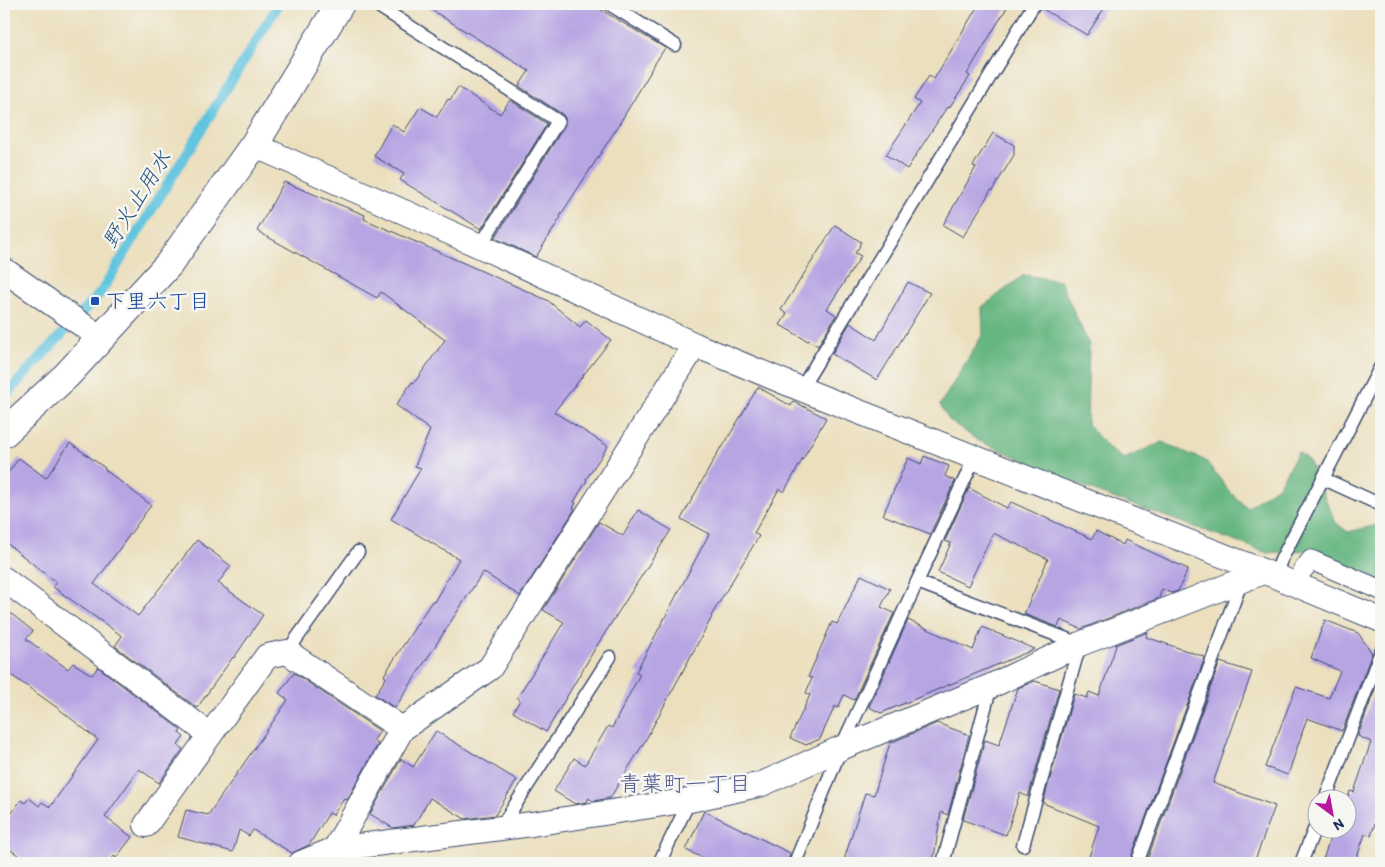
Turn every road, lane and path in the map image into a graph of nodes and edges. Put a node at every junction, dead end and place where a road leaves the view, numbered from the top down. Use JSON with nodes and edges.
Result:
{"nodes":[{"id":1,"x":340,"y":4,"type":"edge"},
{"id":2,"x":374,"y":4,"type":"edge"},
{"id":3,"x":609,"y":4,"type":"edge"},
{"id":4,"x":1034,"y":4,"type":"edge"},
{"id":5,"x":675,"y":45,"type":"dead end"},
{"id":6,"x":254,"y":145,"type":"junction"},
{"id":7,"x":480,"y":246,"type":"junction"},
{"id":8,"x":4,"y":270,"type":"edge"},
{"id":9,"x":94,"y":333,"type":"junction"},
{"id":10,"x":695,"y":346,"type":"junction"},
{"id":11,"x":1381,"y":366,"type":"edge"},
{"id":12,"x":801,"y":389,"type":"junction"},
{"id":13,"x":4,"y":434,"type":"edge"},
{"id":14,"x":974,"y":457,"type":"junction"},
{"id":15,"x":1324,"y":480,"type":"junction"},
{"id":16,"x":1381,"y":505,"type":"edge"},
{"id":17,"x":358,"y":552,"type":"dead end"},
{"id":18,"x":1303,"y":570,"type":"dead end"},
{"id":19,"x":1260,"y":576,"type":"junction"},
{"id":20,"x":4,"y":579,"type":"edge"},
{"id":21,"x":917,"y":582,"type":"junction"},
{"id":22,"x":1381,"y":590,"type":"edge"},
{"id":23,"x":1381,"y":620,"type":"edge"},
{"id":24,"x":1080,"y":644,"type":"junction"},
{"id":25,"x":1381,"y":651,"type":"edge"},
{"id":26,"x":287,"y":652,"type":"junction"},
{"id":27,"x":610,"y":657,"type":"dead end"},
{"id":28,"x":991,"y":686,"type":"junction"},
{"id":29,"x":402,"y":729,"type":"junction"},
{"id":30,"x":210,"y":735,"type":"junction"},
{"id":31,"x":841,"y":748,"type":"junction"},
{"id":32,"x":1329,"y":790,"type":"edge"},
{"id":33,"x":690,"y":800,"type":"junction"},
{"id":34,"x":146,"y":826,"type":"dead end"},
{"id":35,"x":501,"y":827,"type":"junction"},
{"id":36,"x":1310,"y":840,"type":"edge"},
{"id":37,"x":1023,"y":845,"type":"dead end"},
{"id":38,"x":335,"y":849,"type":"junction"},
{"id":39,"x":301,"y":863,"type":"edge"},
{"id":40,"x":659,"y":863,"type":"edge"},
{"id":41,"x":795,"y":863,"type":"edge"},
{"id":42,"x":944,"y":863,"type":"edge"},
{"id":43,"x":1137,"y":863,"type":"edge"},
{"id":44,"x":1301,"y":863,"type":"edge"}],
"edges":[{"from":1,"to":6,"type":"street"},
{"from":2,"to":7,"type":"lane"},
{"from":3,"to":5,"type":"lane"},
{"from":4,"to":12,"type":"lane"},
{"from":6,"to":7,"type":"street"},
{"from":6,"to":9,"type":"street"},
{"from":7,"to":10,"type":"street"},
{"from":8,"to":9,"type":"street"},
{"from":9,"to":13,"type":"street"},
{"from":10,"to":12,"type":"street"},
{"from":10,"to":29,"type":"street"},
{"from":11,"to":15,"type":"lane"},
{"from":12,"to":14,"type":"street"},
{"from":14,"to":19,"type":"street"},
{"from":14,"to":21,"type":"lane"},
{"from":15,"to":16,"type":"lane"},
{"from":15,"to":19,"type":"lane"},
{"from":17,"to":26,"type":"lane"},
{"from":18,"to":22,"type":"street"},
{"from":19,"to":23,"type":"street"},
{"from":19,"to":24,"type":"street"},
{"from":19,"to":43,"type":"lane"},
{"from":20,"to":30,"type":"street"},
{"from":21,"to":24,"type":"lane"},
{"from":21,"to":31,"type":"lane"},
{"from":24,"to":28,"type":"street"},
{"from":24,"to":37,"type":"lane"},
{"from":25,"to":32,"type":"lane"},
{"from":26,"to":29,"type":"street"},
{"from":26,"to":30,"type":"street"},
{"from":27,"to":35,"type":"lane"},
{"from":28,"to":31,"type":"street"},
{"from":28,"to":42,"type":"lane"},
{"from":29,"to":38,"type":"street"},
{"from":30,"to":34,"type":"street"},
{"from":31,"to":33,"type":"street"},
{"from":31,"to":41,"type":"lane"},
{"from":33,"to":35,"type":"street"},
{"from":33,"to":40,"type":"lane"},
{"from":35,"to":38,"type":"street"},
{"from":36,"to":44,"type":"lane"},
{"from":38,"to":39,"type":"street"}]}
